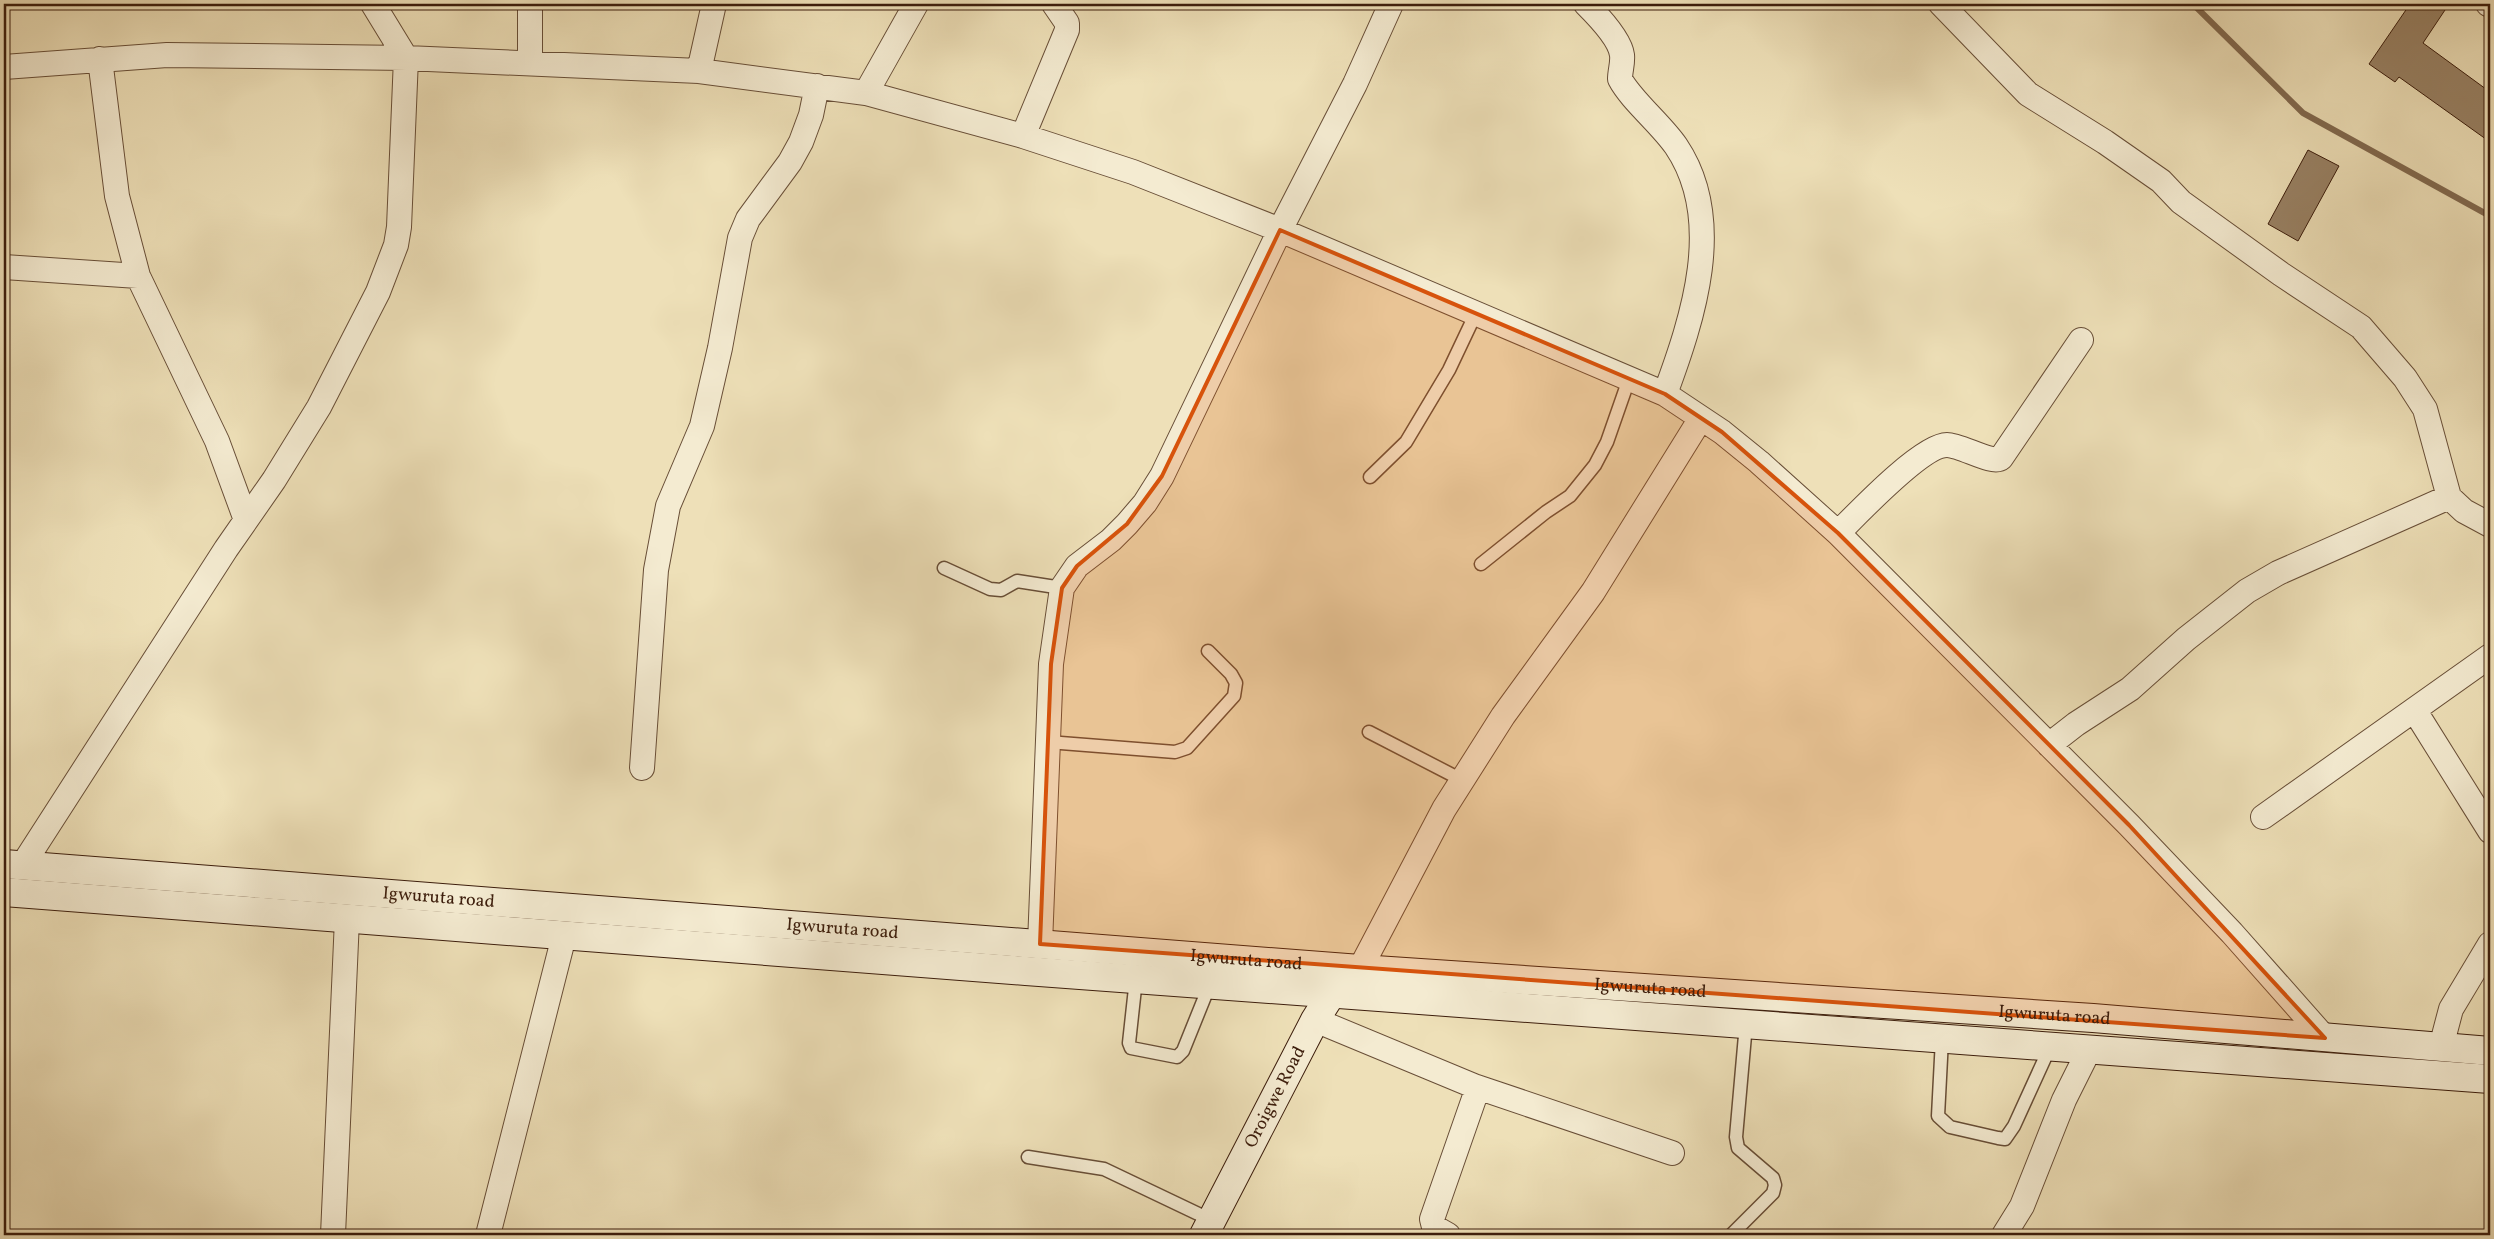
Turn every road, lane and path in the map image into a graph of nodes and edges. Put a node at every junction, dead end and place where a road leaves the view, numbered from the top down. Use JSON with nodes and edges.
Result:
{"nodes":[{"id":1,"x":373,"y":4,"type":"edge"},
{"id":2,"x":530,"y":4,"type":"edge"},
{"id":3,"x":714,"y":4,"type":"edge"},
{"id":4,"x":916,"y":4,"type":"edge"},
{"id":5,"x":1054,"y":4,"type":"edge"},
{"id":6,"x":1391,"y":4,"type":"edge"},
{"id":7,"x":1586,"y":4,"type":"edge"},
{"id":8,"x":1941,"y":4,"type":"edge"},
{"id":9,"x":406,"y":58,"type":"junction"},
{"id":10,"x":100,"y":59,"type":"junction"},
{"id":11,"x":530,"y":64,"type":"junction"},
{"id":12,"x":4,"y":67,"type":"edge"},
{"id":13,"x":699,"y":71,"type":"junction"},
{"id":14,"x":817,"y":86,"type":"junction"},
{"id":15,"x":866,"y":92,"type":"junction"},
{"id":16,"x":1023,"y":136,"type":"junction"},
{"id":17,"x":1280,"y":230,"type":"junction"},
{"id":18,"x":4,"y":267,"type":"edge"},
{"id":19,"x":138,"y":276,"type":"junction"},
{"id":20,"x":1476,"y":313,"type":"junction"},
{"id":21,"x":2081,"y":340,"type":"dead end"},
{"id":22,"x":1629,"y":379,"type":"junction"},
{"id":23,"x":1665,"y":394,"type":"junction"},
{"id":24,"x":1701,"y":418,"type":"junction"},
{"id":25,"x":1370,"y":477,"type":"dead end"},
{"id":26,"x":2449,"y":497,"type":"junction"},
{"id":27,"x":246,"y":520,"type":"junction"},
{"id":28,"x":2490,"y":525,"type":"edge"},
{"id":29,"x":1838,"y":533,"type":"junction"},
{"id":30,"x":1481,"y":564,"type":"dead end"},
{"id":31,"x":944,"y":568,"type":"dead end"},
{"id":32,"x":1062,"y":588,"type":"junction"},
{"id":33,"x":1208,"y":651,"type":"dead end"},
{"id":34,"x":2490,"y":656,"type":"edge"},
{"id":35,"x":2415,"y":711,"type":"junction"},
{"id":36,"x":1369,"y":732,"type":"dead end"},
{"id":37,"x":1048,"y":742,"type":"junction"},
{"id":38,"x":2049,"y":744,"type":"junction"},
{"id":39,"x":642,"y":768,"type":"dead end"},
{"id":40,"x":1462,"y":780,"type":"junction"},
{"id":41,"x":2263,"y":817,"type":"dead end"},
{"id":42,"x":2490,"y":831,"type":"edge"},
{"id":43,"x":13,"y":865,"type":"edge"},
{"id":44,"x":4,"y":892,"type":"edge"},
{"id":45,"x":347,"y":919,"type":"junction"},
{"id":46,"x":564,"y":936,"type":"junction"},
{"id":47,"x":1040,"y":944,"type":"junction"},
{"id":48,"x":2490,"y":944,"type":"edge"},
{"id":49,"x":1360,"y":969,"type":"junction"},
{"id":50,"x":1136,"y":979,"type":"junction"},
{"id":51,"x":1210,"y":984,"type":"junction"},
{"id":52,"x":1332,"y":993,"type":"junction"},
{"id":53,"x":1314,"y":1020,"type":"junction"},
{"id":54,"x":1746,"y":1024,"type":"junction"},
{"id":55,"x":2325,"y":1038,"type":"junction"},
{"id":56,"x":1942,"y":1039,"type":"junction"},
{"id":57,"x":2050,"y":1047,"type":"junction"},
{"id":58,"x":2441,"y":1047,"type":"junction"},
{"id":59,"x":2089,"y":1050,"type":"junction"},
{"id":60,"x":2490,"y":1050,"type":"edge"},
{"id":61,"x":2490,"y":1079,"type":"edge"},
{"id":62,"x":1474,"y":1086,"type":"junction"},
{"id":63,"x":1672,"y":1153,"type":"dead end"},
{"id":64,"x":1028,"y":1158,"type":"dead end"},
{"id":65,"x":1208,"y":1228,"type":"edge"},
{"id":66,"x":333,"y":1235,"type":"edge"},
{"id":67,"x":488,"y":1235,"type":"edge"},
{"id":68,"x":1448,"y":1235,"type":"edge"},
{"id":69,"x":1731,"y":1235,"type":"edge"},
{"id":70,"x":2004,"y":1235,"type":"edge"}],
"edges":[{"from":1,"to":9,"type":"street"},
{"from":2,"to":11,"type":"street"},
{"from":3,"to":13,"type":"street"},
{"from":4,"to":15,"type":"street"},
{"from":5,"to":16,"type":"street"},
{"from":6,"to":17,"type":"street"},
{"from":7,"to":23,"type":"street"},
{"from":8,"to":26,"type":"street"},
{"from":9,"to":10,"type":"street"},
{"from":9,"to":11,"type":"street"},
{"from":9,"to":27,"type":"street"},
{"from":10,"to":12,"type":"street"},
{"from":10,"to":19,"type":"street"},
{"from":11,"to":13,"type":"street"},
{"from":13,"to":14,"type":"street"},
{"from":14,"to":15,"type":"street"},
{"from":14,"to":39,"type":"street"},
{"from":15,"to":16,"type":"street"},
{"from":16,"to":17,"type":"street"},
{"from":17,"to":20,"type":"street"},
{"from":17,"to":32,"type":"street"},
{"from":18,"to":19,"type":"street"},
{"from":19,"to":27,"type":"street"},
{"from":20,"to":22,"type":"street"},
{"from":20,"to":25,"type":"lane"},
{"from":21,"to":29,"type":"street"},
{"from":22,"to":23,"type":"street"},
{"from":22,"to":30,"type":"lane"},
{"from":23,"to":24,"type":"street"},
{"from":24,"to":29,"type":"street"},
{"from":24,"to":40,"type":"street"},
{"from":26,"to":28,"type":"street"},
{"from":26,"to":38,"type":"street"},
{"from":27,"to":43,"type":"street"},
{"from":29,"to":38,"type":"street"},
{"from":31,"to":32,"type":"lane"},
{"from":32,"to":37,"type":"street"},
{"from":33,"to":37,"type":"lane"},
{"from":34,"to":35,"type":"street"},
{"from":35,"to":41,"type":"street"},
{"from":35,"to":42,"type":"street"},
{"from":36,"to":40,"type":"lane"},
{"from":37,"to":47,"type":"street"},
{"from":38,"to":55,"type":"street"},
{"from":40,"to":49,"type":"street"},
{"from":43,"to":47,"type":"main road","name":"Igwuruta road"},
{"from":44,"to":45,"type":"main road","name":"Igwuruta road"},
{"from":45,"to":46,"type":"main road","name":"Igwuruta road"},
{"from":45,"to":66,"type":"street"},
{"from":46,"to":50,"type":"main road","name":"Igwuruta road"},
{"from":46,"to":67,"type":"street"},
{"from":47,"to":49,"type":"main road","name":"Igwuruta road"},
{"from":48,"to":58,"type":"street"},
{"from":49,"to":52,"type":"main road","name":"Oroigwe Road"},
{"from":49,"to":55,"type":"main road","name":"Igwuruta road"},
{"from":50,"to":51,"type":"main road","name":"Igwuruta road"},
{"from":50,"to":51,"type":"lane"},
{"from":51,"to":52,"type":"main road","name":"Igwuruta road"},
{"from":52,"to":53,"type":"main road","name":"Oroigwe Road"},
{"from":52,"to":54,"type":"main road","name":"Igwuruta road"},
{"from":53,"to":62,"type":"street"},
{"from":53,"to":65,"type":"main road","name":"Oroigwe Road"},
{"from":54,"to":56,"type":"main road","name":"Igwuruta road"},
{"from":54,"to":69,"type":"lane"},
{"from":55,"to":58,"type":"main road","name":"Igwuruta road"},
{"from":56,"to":57,"type":"main road","name":"Igwuruta road"},
{"from":56,"to":57,"type":"lane"},
{"from":57,"to":59,"type":"main road","name":"Igwuruta road"},
{"from":58,"to":60,"type":"main road","name":"Igwuruta road"},
{"from":59,"to":61,"type":"main road","name":"Igwuruta road"},
{"from":59,"to":70,"type":"street"},
{"from":62,"to":63,"type":"street"},
{"from":62,"to":68,"type":"street"},
{"from":64,"to":65,"type":"lane"}]}
